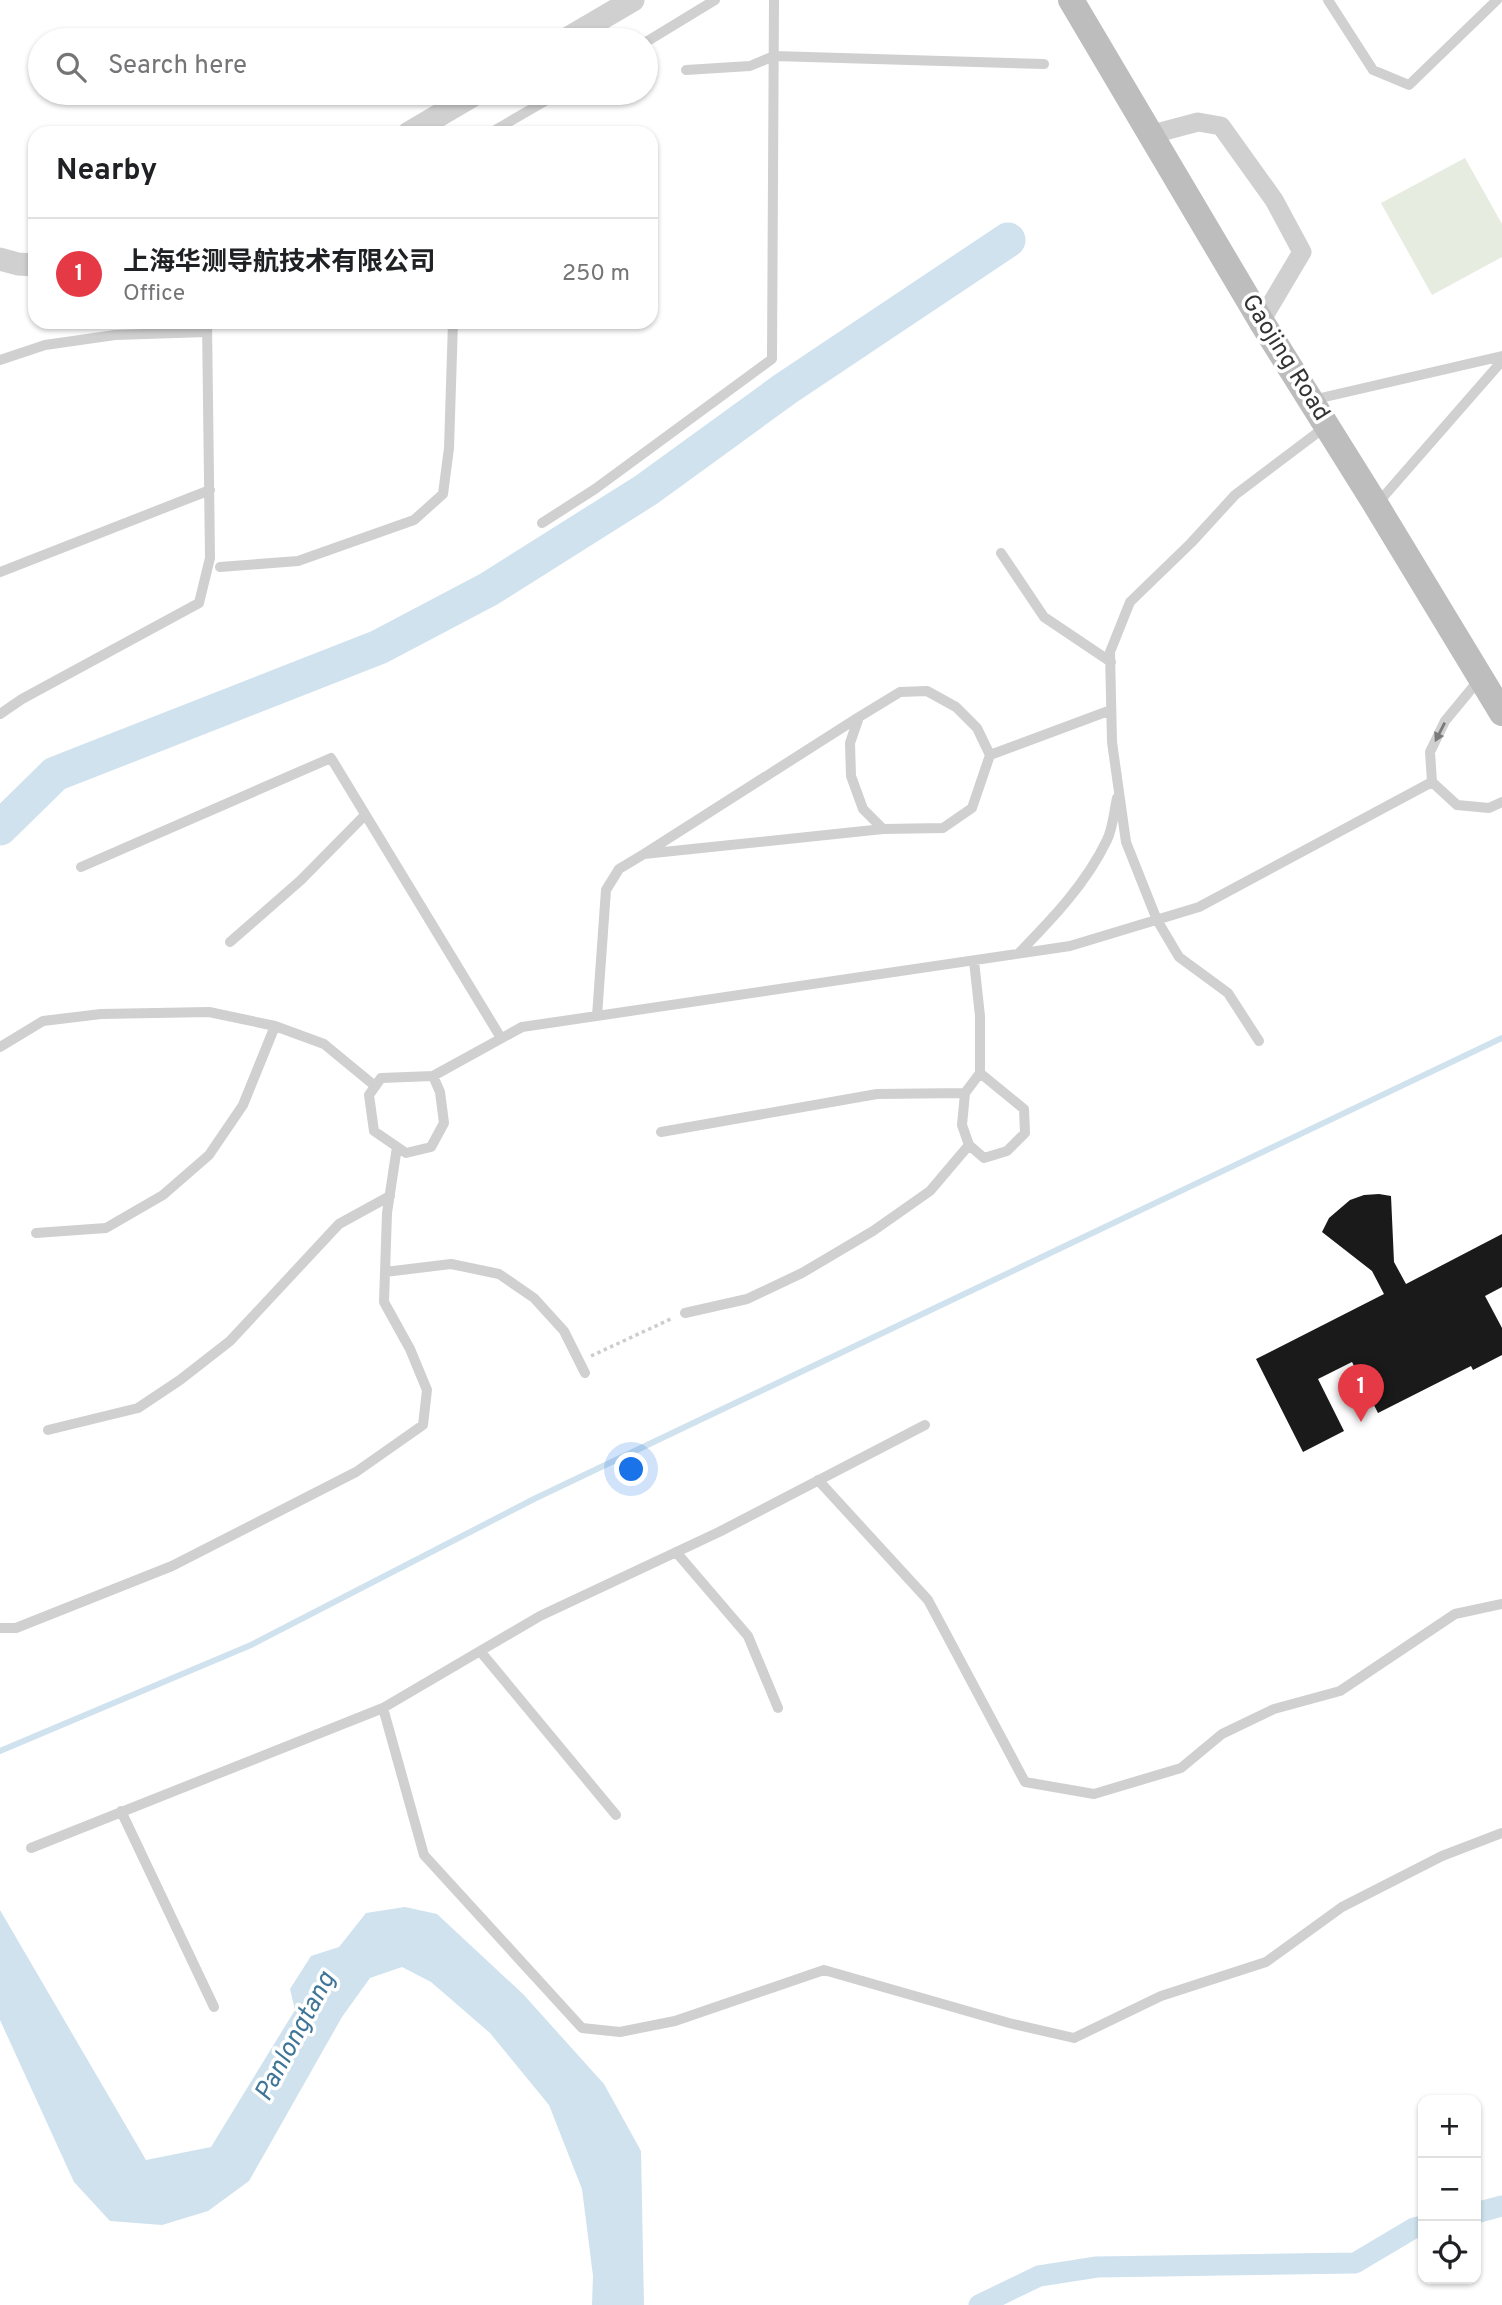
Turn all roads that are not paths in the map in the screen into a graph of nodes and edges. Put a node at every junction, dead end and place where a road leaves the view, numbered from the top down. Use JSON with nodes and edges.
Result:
{"nodes":[{"id":1,"x":633,"y":0,"type":"edge"},
{"id":2,"x":715,"y":0,"type":"edge"},
{"id":3,"x":774,"y":0,"type":"edge"},
{"id":4,"x":1071,"y":0,"type":"edge"},
{"id":5,"x":1328,"y":0,"type":"edge"},
{"id":6,"x":1497,"y":0,"type":"edge"},
{"id":7,"x":585,"y":28,"type":"edge"},
{"id":8,"x":658,"y":35,"type":"edge"},
{"id":9,"x":774,"y":56,"type":"junction"},
{"id":10,"x":1044,"y":64,"type":"dead end"},
{"id":11,"x":686,"y":71,"type":"dead end"},
{"id":12,"x":457,"y":105,"type":"edge"},
{"id":13,"x":538,"y":105,"type":"edge"},
{"id":14,"x":421,"y":126,"type":"edge"},
{"id":15,"x":502,"y":126,"type":"edge"},
{"id":16,"x":1149,"y":135,"type":"junction"},
{"id":17,"x":0,"y":259,"type":"edge"},
{"id":18,"x":28,"y":265,"type":"edge"},
{"id":19,"x":1261,"y":321,"type":"junction"},
{"id":20,"x":186,"y":329,"type":"edge"},
{"id":21,"x":207,"y":329,"type":"edge"},
{"id":22,"x":453,"y":329,"type":"edge"},
{"id":23,"x":1502,"y":359,"type":"edge"},
{"id":24,"x":0,"y":360,"type":"edge"},
{"id":25,"x":1311,"y":401,"type":"junction"},
{"id":26,"x":1327,"y":426,"type":"junction"},
{"id":27,"x":210,"y":490,"type":"junction"},
{"id":28,"x":1376,"y":505,"type":"junction"},
{"id":29,"x":542,"y":523,"type":"dead end"},
{"id":30,"x":1001,"y":554,"type":"dead end"},
{"id":31,"x":220,"y":567,"type":"dead end"},
{"id":32,"x":0,"y":572,"type":"edge"},
{"id":33,"x":1111,"y":662,"type":"junction"},
{"id":34,"x":1481,"y":678,"type":"junction"},
{"id":35,"x":1111,"y":710,"type":"junction"},
{"id":36,"x":1502,"y":713,"type":"edge"},
{"id":37,"x":0,"y":714,"type":"edge"},
{"id":38,"x":859,"y":717,"type":"junction"},
{"id":39,"x":990,"y":755,"type":"junction"},
{"id":40,"x":1432,"y":782,"type":"junction"},
{"id":41,"x":1119,"y":790,"type":"junction"},
{"id":42,"x":1502,"y":802,"type":"edge"},
{"id":43,"x":365,"y":815,"type":"junction"},
{"id":44,"x":883,"y":829,"type":"junction"},
{"id":45,"x":644,"y":854,"type":"junction"},
{"id":46,"x":81,"y":867,"type":"dead end"},
{"id":47,"x":1157,"y":920,"type":"junction"},
{"id":48,"x":230,"y":942,"type":"dead end"},
{"id":49,"x":1019,"y":954,"type":"junction"},
{"id":50,"x":974,"y":961,"type":"junction"},
{"id":51,"x":597,"y":1016,"type":"junction"},
{"id":52,"x":275,"y":1026,"type":"junction"},
{"id":53,"x":501,"y":1038,"type":"junction"},
{"id":54,"x":1259,"y":1041,"type":"dead end"},
{"id":55,"x":0,"y":1046,"type":"edge"},
{"id":56,"x":980,"y":1073,"type":"junction"},
{"id":57,"x":433,"y":1076,"type":"junction"},
{"id":58,"x":375,"y":1086,"type":"junction"},
{"id":59,"x":965,"y":1093,"type":"junction"},
{"id":60,"x":661,"y":1132,"type":"dead end"},
{"id":61,"x":968,"y":1144,"type":"junction"},
{"id":62,"x":397,"y":1147,"type":"junction"},
{"id":63,"x":390,"y":1196,"type":"junction"},
{"id":64,"x":36,"y":1233,"type":"dead end"},
{"id":65,"x":385,"y":1272,"type":"junction"},
{"id":66,"x":685,"y":1312,"type":"road end"},
{"id":67,"x":585,"y":1373,"type":"dead end"},
{"id":68,"x":925,"y":1424,"type":"dead end"},
{"id":69,"x":48,"y":1430,"type":"dead end"},
{"id":70,"x":818,"y":1480,"type":"junction"},
{"id":71,"x":676,"y":1552,"type":"junction"},
{"id":72,"x":1502,"y":1604,"type":"edge"},
{"id":73,"x":0,"y":1628,"type":"edge"},
{"id":74,"x":480,"y":1651,"type":"junction"},
{"id":75,"x":383,"y":1708,"type":"junction"},
{"id":76,"x":778,"y":1708,"type":"dead end"},
{"id":77,"x":121,"y":1811,"type":"junction"},
{"id":78,"x":616,"y":1815,"type":"dead end"},
{"id":79,"x":1502,"y":1832,"type":"edge"},
{"id":80,"x":31,"y":1848,"type":"dead end"},
{"id":81,"x":214,"y":2007,"type":"dead end"}],
"edges":[{"from":1,"to":7,"type":"street"},
{"from":2,"to":8,"type":"lane"},
{"from":3,"to":9,"type":"lane"},
{"from":4,"to":16,"type":"main road","name":"Gaojing Road"},
{"from":5,"to":6,"type":"lane"},
{"from":9,"to":10,"type":"lane"},
{"from":9,"to":11,"type":"lane"},
{"from":9,"to":29,"type":"lane"},
{"from":12,"to":14,"type":"street"},
{"from":13,"to":15,"type":"lane"},
{"from":16,"to":19,"type":"main road","name":"Gaojing Road"},
{"from":16,"to":19,"type":"street"},
{"from":17,"to":18,"type":"street"},
{"from":19,"to":25,"type":"main road","name":"Gaojing Road"},
{"from":20,"to":24,"type":"lane"},
{"from":21,"to":27,"type":"lane"},
{"from":22,"to":31,"type":"lane"},
{"from":23,"to":25,"type":"lane"},
{"from":23,"to":28,"type":"lane"},
{"from":25,"to":26,"type":"main road","name":"Gaojing Road"},
{"from":26,"to":28,"type":"main road","name":"Gaojing Road"},
{"from":26,"to":33,"type":"lane"},
{"from":27,"to":32,"type":"lane"},
{"from":27,"to":37,"type":"lane"},
{"from":28,"to":34,"type":"main road","name":"Gaojing Road"},
{"from":30,"to":33,"type":"lane"},
{"from":33,"to":35,"type":"lane"},
{"from":34,"to":36,"type":"main road","name":"Gaojing Road"},
{"from":34,"to":40,"type":"lane","one_way":true},
{"from":35,"to":39,"type":"lane"},
{"from":35,"to":41,"type":"lane"},
{"from":38,"to":39,"type":"lane"},
{"from":38,"to":44,"type":"lane"},
{"from":38,"to":45,"type":"lane"},
{"from":39,"to":44,"type":"lane"},
{"from":40,"to":42,"type":"lane"},
{"from":40,"to":47,"type":"lane"},
{"from":41,"to":47,"type":"lane"},
{"from":41,"to":49,"type":"lane"},
{"from":43,"to":46,"type":"lane"},
{"from":43,"to":48,"type":"lane"},
{"from":43,"to":53,"type":"lane"},
{"from":44,"to":45,"type":"lane"},
{"from":45,"to":51,"type":"lane"},
{"from":47,"to":49,"type":"lane"},
{"from":47,"to":54,"type":"lane"},
{"from":49,"to":50,"type":"lane"},
{"from":50,"to":51,"type":"lane"},
{"from":50,"to":56,"type":"lane"},
{"from":51,"to":53,"type":"lane"},
{"from":52,"to":55,"type":"lane"},
{"from":52,"to":58,"type":"lane"},
{"from":52,"to":64,"type":"lane"},
{"from":53,"to":57,"type":"lane"},
{"from":56,"to":59,"type":"lane"},
{"from":56,"to":61,"type":"lane"},
{"from":57,"to":58,"type":"lane"},
{"from":57,"to":62,"type":"lane"},
{"from":58,"to":62,"type":"lane"},
{"from":59,"to":60,"type":"lane"},
{"from":59,"to":61,"type":"lane"},
{"from":61,"to":66,"type":"lane"},
{"from":62,"to":63,"type":"lane"},
{"from":63,"to":65,"type":"lane"},
{"from":63,"to":69,"type":"lane"},
{"from":65,"to":67,"type":"lane"},
{"from":65,"to":73,"type":"lane"},
{"from":68,"to":70,"type":"lane"},
{"from":70,"to":71,"type":"lane"},
{"from":70,"to":72,"type":"lane"},
{"from":71,"to":74,"type":"lane"},
{"from":71,"to":76,"type":"lane"},
{"from":74,"to":75,"type":"lane"},
{"from":74,"to":78,"type":"lane"},
{"from":75,"to":77,"type":"lane"},
{"from":75,"to":79,"type":"lane"},
{"from":77,"to":80,"type":"lane"},
{"from":77,"to":81,"type":"lane"}]}
